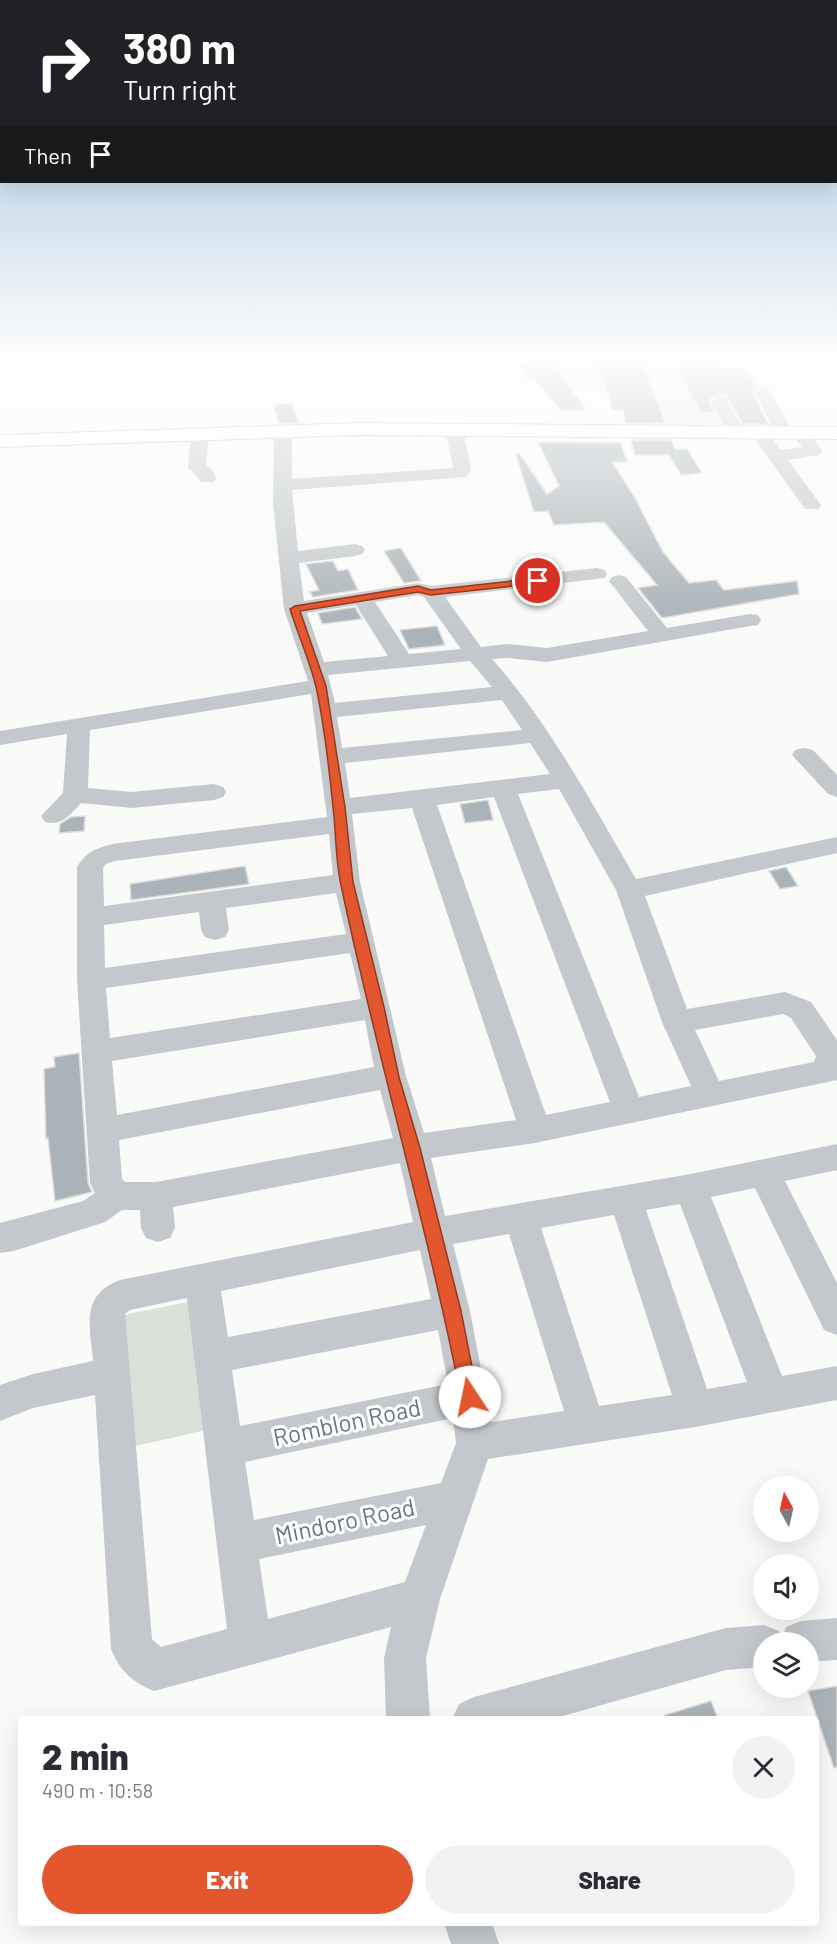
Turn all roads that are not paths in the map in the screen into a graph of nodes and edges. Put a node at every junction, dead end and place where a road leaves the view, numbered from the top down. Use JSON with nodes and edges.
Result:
{"nodes":[{"id":1,"x":199,"y":447,"type":"edge"},
{"id":2,"x":282,"y":447,"type":"edge"},
{"id":3,"x":458,"y":447,"type":"edge"},
{"id":4,"x":770,"y":447,"type":"edge"},
{"id":5,"x":807,"y":447,"type":"edge"},
{"id":6,"x":776,"y":456,"type":"junction"},
{"id":7,"x":207,"y":478,"type":"dead end"},
{"id":8,"x":281,"y":485,"type":"junction"},
{"id":9,"x":812,"y":505,"type":"dead end"},
{"id":10,"x":355,"y":550,"type":"dead end"},
{"id":11,"x":288,"y":558,"type":"junction"},
{"id":12,"x":597,"y":574,"type":"dead end"},
{"id":13,"x":619,"y":581,"type":"dead end"},
{"id":14,"x":431,"y":592,"type":"junction"},
{"id":15,"x":362,"y":598,"type":"junction"},
{"id":16,"x":295,"y":609,"type":"junction"},
{"id":17,"x":750,"y":620,"type":"dead end"},
{"id":18,"x":665,"y":629,"type":"junction"},
{"id":19,"x":476,"y":655,"type":"junction"},
{"id":20,"x":402,"y":660,"type":"junction"},
{"id":21,"x":321,"y":688,"type":"junction"},
{"id":22,"x":509,"y":692,"type":"junction"},
{"id":23,"x":79,"y":726,"type":"junction"},
{"id":24,"x":537,"y":735,"type":"junction"},
{"id":25,"x":0,"y":738,"type":"edge"},
{"id":26,"x":804,"y":755,"type":"dead end"},
{"id":27,"x":331,"y":757,"type":"junction"},
{"id":28,"x":566,"y":780,"type":"junction"},
{"id":29,"x":503,"y":788,"type":"junction"},
{"id":30,"x":837,"y":789,"type":"edge"},
{"id":31,"x":214,"y":792,"type":"dead end"},
{"id":32,"x":75,"y":795,"type":"junction"},
{"id":33,"x":422,"y":799,"type":"junction"},
{"id":34,"x":54,"y":816,"type":"dead end"},
{"id":35,"x":340,"y":816,"type":"junction"},
{"id":36,"x":837,"y":845,"type":"edge"},
{"id":37,"x":347,"y":882,"type":"junction"},
{"id":38,"x":628,"y":890,"type":"junction"},
{"id":39,"x":211,"y":901,"type":"junction"},
{"id":40,"x":89,"y":918,"type":"junction"},
{"id":41,"x":215,"y":930,"type":"dead end"},
{"id":42,"x":362,"y":941,"type":"junction"},
{"id":43,"x":91,"y":980,"type":"junction"},
{"id":44,"x":377,"y":1007,"type":"junction"},
{"id":45,"x":678,"y":1022,"type":"junction"},
{"id":46,"x":97,"y":1052,"type":"junction"},
{"id":47,"x":391,"y":1077,"type":"junction"},
{"id":48,"x":710,"y":1095,"type":"junction"},
{"id":49,"x":629,"y":1111,"type":"junction"},
{"id":50,"x":104,"y":1130,"type":"junction"},
{"id":51,"x":535,"y":1130,"type":"junction"},
{"id":52,"x":412,"y":1148,"type":"junction"},
{"id":53,"x":837,"y":1157,"type":"edge"},
{"id":54,"x":764,"y":1173,"type":"junction"},
{"id":55,"x":691,"y":1188,"type":"junction"},
{"id":56,"x":117,"y":1196,"type":"junction"},
{"id":57,"x":625,"y":1198,"type":"junction"},
{"id":58,"x":521,"y":1217,"type":"junction"},
{"id":59,"x":432,"y":1233,"type":"junction"},
{"id":60,"x":0,"y":1238,"type":"edge"},
{"id":61,"x":202,"y":1279,"type":"junction"},
{"id":62,"x":452,"y":1311,"type":"junction"},
{"id":63,"x":837,"y":1319,"type":"edge"},
{"id":64,"x":212,"y":1357,"type":"junction"},
{"id":65,"x":112,"y":1374,"type":"junction"},
{"id":66,"x":837,"y":1383,"type":"edge"},
{"id":67,"x":771,"y":1395,"type":"junction"},
{"id":68,"x":470,"y":1397,"type":"junction"},
{"id":69,"x":0,"y":1403,"type":"edge"},
{"id":70,"x":695,"y":1409,"type":"junction"},
{"id":71,"x":588,"y":1426,"type":"junction"},
{"id":72,"x":475,"y":1443,"type":"junction"},
{"id":73,"x":224,"y":1448,"type":"junction"},
{"id":74,"x":454,"y":1500,"type":"junction"},
{"id":75,"x":236,"y":1544,"type":"junction"},
{"id":76,"x":418,"y":1599,"type":"junction"},
{"id":77,"x":837,"y":1639,"type":"edge"},
{"id":78,"x":819,"y":1640,"type":"edge"},
{"id":79,"x":250,"y":1644,"type":"junction"},
{"id":80,"x":753,"y":1647,"type":"edge"},
{"id":81,"x":408,"y":1716,"type":"edge"},
{"id":82,"x":485,"y":1716,"type":"edge"},
{"id":83,"x":469,"y":1926,"type":"edge"},
{"id":84,"x":475,"y":1944,"type":"edge"}],
"edges":[{"from":1,"to":7,"type":"street"},
{"from":2,"to":8,"type":"street"},
{"from":3,"to":8,"type":"street"},
{"from":4,"to":6,"type":"street"},
{"from":5,"to":6,"type":"street"},
{"from":6,"to":9,"type":"street"},
{"from":8,"to":11,"type":"street"},
{"from":10,"to":11,"type":"street"},
{"from":11,"to":16,"type":"street"},
{"from":12,"to":14,"type":"street"},
{"from":13,"to":18,"type":"street"},
{"from":14,"to":15,"type":"street"},
{"from":14,"to":19,"type":"street"},
{"from":15,"to":16,"type":"street"},
{"from":15,"to":20,"type":"street"},
{"from":16,"to":21,"type":"street"},
{"from":17,"to":18,"type":"street"},
{"from":18,"to":19,"type":"street"},
{"from":19,"to":20,"type":"street"},
{"from":19,"to":22,"type":"street"},
{"from":20,"to":21,"type":"street"},
{"from":21,"to":22,"type":"street"},
{"from":21,"to":23,"type":"street"},
{"from":21,"to":27,"type":"street"},
{"from":22,"to":24,"type":"street"},
{"from":23,"to":25,"type":"street"},
{"from":23,"to":32,"type":"street"},
{"from":24,"to":27,"type":"street"},
{"from":24,"to":28,"type":"street"},
{"from":26,"to":30,"type":"street"},
{"from":27,"to":35,"type":"street"},
{"from":28,"to":29,"type":"street"},
{"from":28,"to":38,"type":"street"},
{"from":29,"to":33,"type":"street"},
{"from":29,"to":49,"type":"street"},
{"from":31,"to":32,"type":"street"},
{"from":32,"to":34,"type":"street"},
{"from":33,"to":35,"type":"street"},
{"from":33,"to":51,"type":"street"},
{"from":35,"to":37,"type":"street"},
{"from":35,"to":40,"type":"street"},
{"from":36,"to":38,"type":"street"},
{"from":37,"to":39,"type":"street"},
{"from":37,"to":42,"type":"street"},
{"from":38,"to":45,"type":"street"},
{"from":39,"to":40,"type":"street"},
{"from":39,"to":41,"type":"street"},
{"from":40,"to":43,"type":"street"},
{"from":42,"to":43,"type":"street"},
{"from":42,"to":44,"type":"street"},
{"from":43,"to":46,"type":"street"},
{"from":44,"to":46,"type":"street"},
{"from":44,"to":47,"type":"street"},
{"from":45,"to":48,"type":"street"},
{"from":45,"to":48,"type":"street"},
{"from":46,"to":50,"type":"street"},
{"from":47,"to":50,"type":"street"},
{"from":47,"to":52,"type":"street"},
{"from":48,"to":49,"type":"street"},
{"from":49,"to":51,"type":"street"},
{"from":50,"to":56,"type":"street"},
{"from":51,"to":52,"type":"street"},
{"from":52,"to":56,"type":"street"},
{"from":52,"to":59,"type":"street"},
{"from":53,"to":54,"type":"street"},
{"from":54,"to":55,"type":"street"},
{"from":54,"to":63,"type":"street"},
{"from":55,"to":57,"type":"street"},
{"from":55,"to":67,"type":"street"},
{"from":56,"to":60,"type":"street"},
{"from":57,"to":58,"type":"street"},
{"from":57,"to":70,"type":"street"},
{"from":58,"to":59,"type":"street"},
{"from":58,"to":71,"type":"street"},
{"from":59,"to":61,"type":"street"},
{"from":59,"to":62,"type":"street"},
{"from":61,"to":64,"type":"street"},
{"from":61,"to":65,"type":"street"},
{"from":62,"to":64,"type":"street"},
{"from":62,"to":68,"type":"street"},
{"from":64,"to":73,"type":"street"},
{"from":65,"to":69,"type":"street"},
{"from":65,"to":79,"type":"street"},
{"from":66,"to":67,"type":"street"},
{"from":67,"to":70,"type":"street"},
{"from":68,"to":72,"type":"street"},
{"from":68,"to":73,"type":"street","name":"Romblon Road"},
{"from":70,"to":71,"type":"street"},
{"from":71,"to":72,"type":"street"},
{"from":72,"to":74,"type":"street"},
{"from":73,"to":75,"type":"street"},
{"from":74,"to":75,"type":"street","name":"Mindoro Road"},
{"from":74,"to":76,"type":"street"},
{"from":75,"to":79,"type":"street"},
{"from":76,"to":79,"type":"street"},
{"from":76,"to":81,"type":"street"},
{"from":77,"to":78,"type":"street"},
{"from":80,"to":82,"type":"street"},
{"from":83,"to":84,"type":"street"}]}
